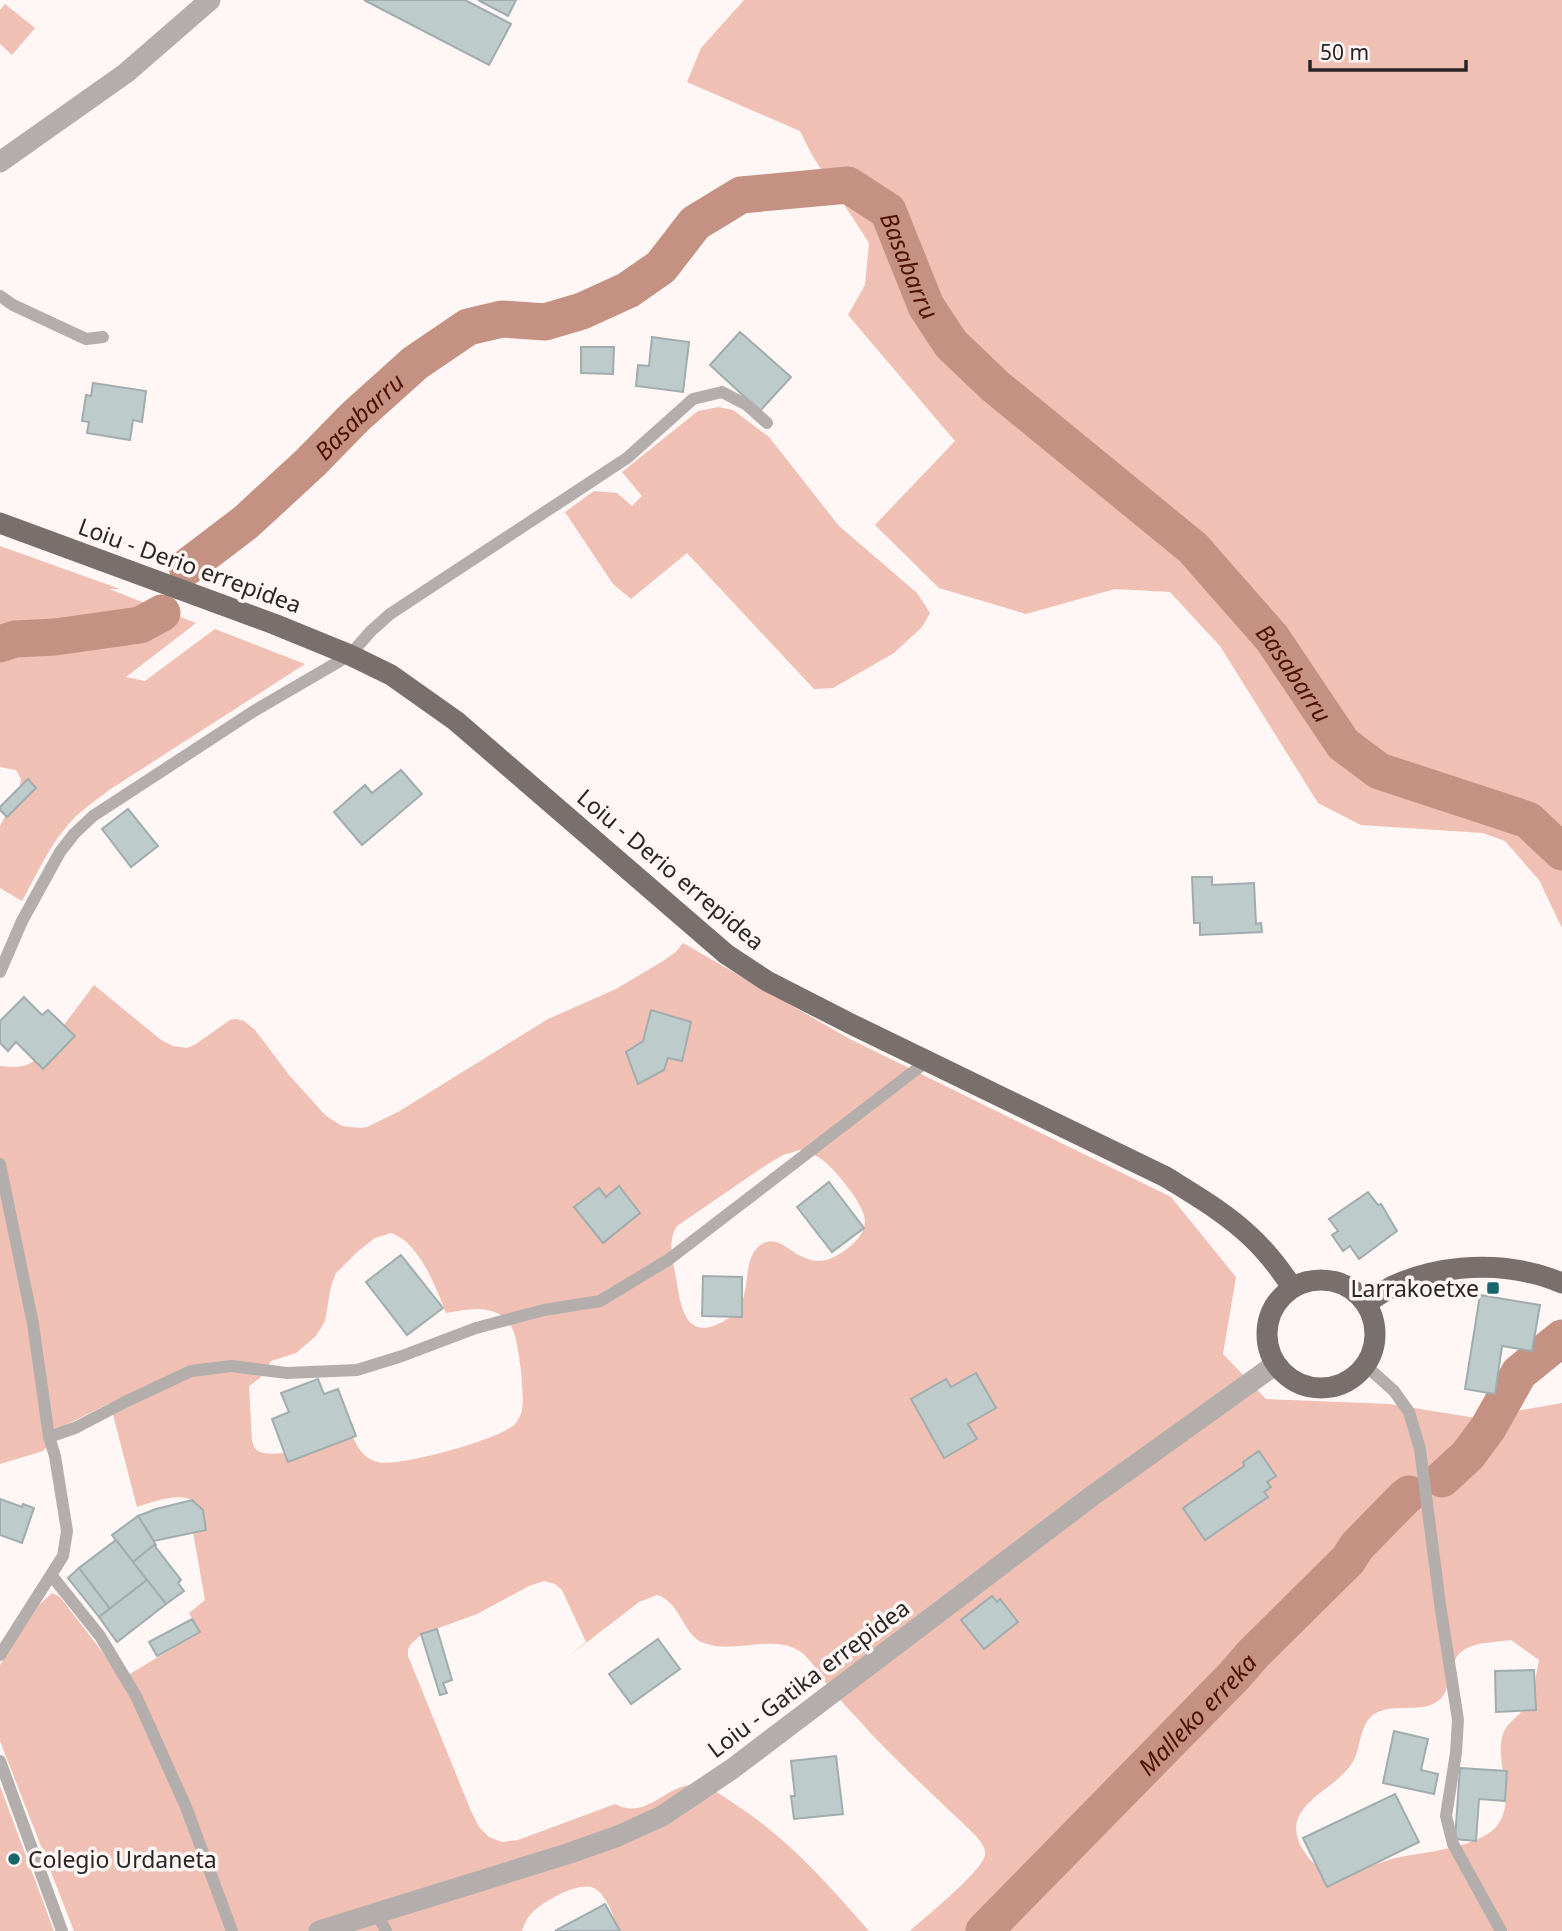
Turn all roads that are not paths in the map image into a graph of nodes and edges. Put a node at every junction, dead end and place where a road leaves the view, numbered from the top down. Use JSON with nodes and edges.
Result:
{"nodes":[{"id":1,"x":210,"y":0,"type":"edge"},
{"id":2,"x":0,"y":162,"type":"edge"},
{"id":3,"x":0,"y":296,"type":"edge"},
{"id":4,"x":103,"y":337,"type":"dead end"},
{"id":5,"x":768,"y":423,"type":"dead end"},
{"id":6,"x":0,"y":523,"type":"edge"},
{"id":7,"x":350,"y":655,"type":"junction"},
{"id":8,"x":0,"y":972,"type":"edge"},
{"id":9,"x":926,"y":1062,"type":"junction"},
{"id":10,"x":0,"y":1164,"type":"edge"},
{"id":11,"x":1562,"y":1283,"type":"edge"},
{"id":12,"x":1292,"y":1287,"type":"junction"},
{"id":13,"x":1366,"y":1303,"type":"junction"},
{"id":14,"x":1276,"y":1364,"type":"junction"},
{"id":15,"x":1365,"y":1366,"type":"junction"},
{"id":16,"x":49,"y":1437,"type":"junction"},
{"id":17,"x":52,"y":1576,"type":"junction"},
{"id":18,"x":0,"y":1655,"type":"edge"},
{"id":19,"x":0,"y":1761,"type":"edge"},
{"id":20,"x":381,"y":1922,"type":"edge"},
{"id":21,"x":62,"y":1931,"type":"edge"},
{"id":22,"x":232,"y":1931,"type":"edge"},
{"id":23,"x":319,"y":1931,"type":"edge"},
{"id":24,"x":1501,"y":1931,"type":"edge"}],
"edges":[{"from":1,"to":2,"type":"street"},
{"from":3,"to":4,"type":"lane"},
{"from":5,"to":7,"type":"lane"},
{"from":6,"to":7,"type":"main road","name":"Loiu - Derio errepidea"},
{"from":7,"to":8,"type":"lane"},
{"from":7,"to":9,"type":"main road","name":"Loiu - Derio errepidea"},
{"from":9,"to":12,"type":"main road","name":"Loiu - Derio errepidea"},
{"from":9,"to":16,"type":"lane"},
{"from":10,"to":16,"type":"lane"},
{"from":11,"to":13,"type":"main road"},
{"from":12,"to":13,"type":"main road"},
{"from":12,"to":14,"type":"main road"},
{"from":13,"to":15,"type":"main road"},
{"from":14,"to":15,"type":"main road"},
{"from":14,"to":20,"type":"street","name":"Loiu - Gatika errepidea"},
{"from":15,"to":24,"type":"lane"},
{"from":16,"to":17,"type":"lane"},
{"from":17,"to":18,"type":"lane"},
{"from":17,"to":22,"type":"lane"},
{"from":19,"to":21,"type":"lane"},
{"from":20,"to":23,"type":"street","name":"Loiu - Gatika errepidea"}]}
